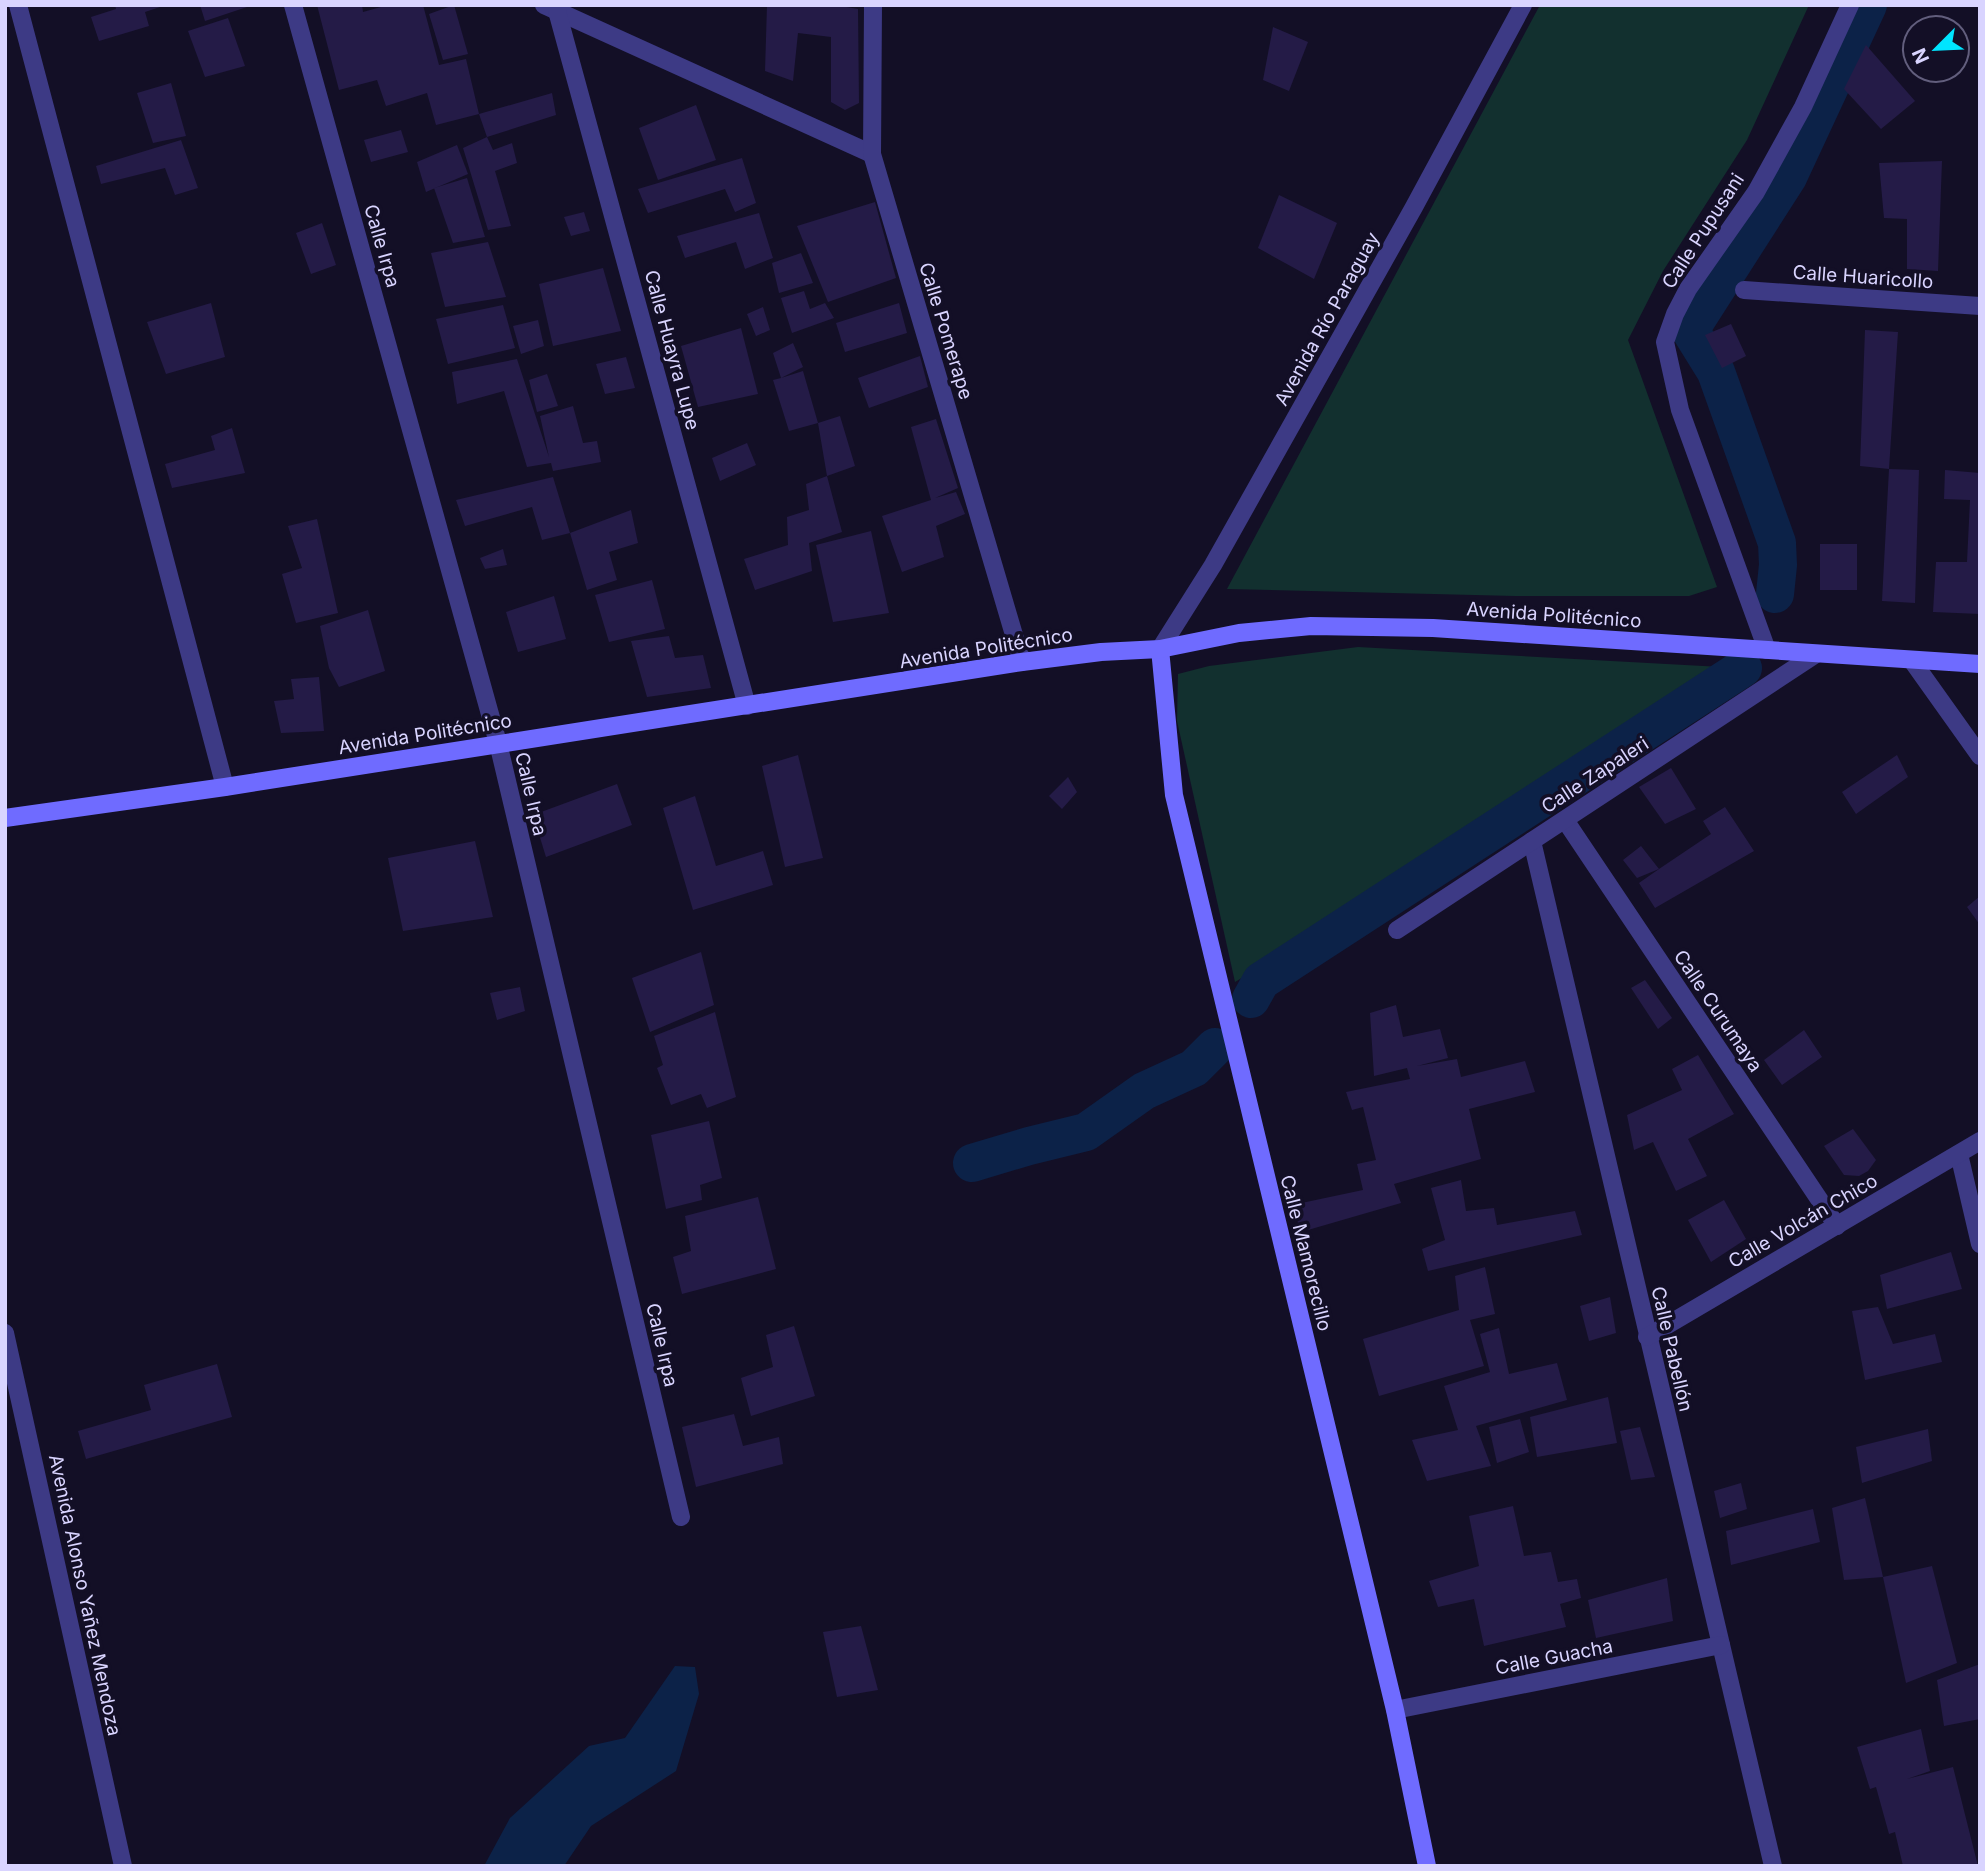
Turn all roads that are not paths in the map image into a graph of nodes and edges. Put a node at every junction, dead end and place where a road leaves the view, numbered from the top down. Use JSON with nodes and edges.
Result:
{"nodes":[{"id":1,"x":18,"y":5,"type":"edge"},
{"id":2,"x":293,"y":5,"type":"edge"},
{"id":3,"x":873,"y":5,"type":"edge"},
{"id":4,"x":1522,"y":5,"type":"edge"},
{"id":5,"x":1850,"y":5,"type":"edge"},
{"id":6,"x":553,"y":7,"type":"edge"},
{"id":7,"x":872,"y":154,"type":"junction"},
{"id":8,"x":1744,"y":290,"type":"dead end"},
{"id":9,"x":1980,"y":306,"type":"edge"},
{"id":10,"x":1160,"y":649,"type":"junction"},
{"id":11,"x":1767,"y":650,"type":"junction"},
{"id":12,"x":1816,"y":654,"type":"junction"},
{"id":13,"x":1022,"y":662,"type":"junction"},
{"id":14,"x":1913,"y":662,"type":"junction"},
{"id":15,"x":1980,"y":664,"type":"edge"},
{"id":16,"x":747,"y":706,"type":"junction"},
{"id":17,"x":498,"y":743,"type":"junction"},
{"id":18,"x":1980,"y":756,"type":"edge"},
{"id":19,"x":225,"y":787,"type":"junction"},
{"id":20,"x":5,"y":818,"type":"edge"},
{"id":21,"x":1564,"y":820,"type":"junction"},
{"id":22,"x":1532,"y":841,"type":"junction"},
{"id":23,"x":1397,"y":930,"type":"dead end"},
{"id":24,"x":1980,"y":1142,"type":"edge"},
{"id":25,"x":1959,"y":1154,"type":"junction"},
{"id":26,"x":1837,"y":1226,"type":"junction"},
{"id":27,"x":1980,"y":1244,"type":"edge"},
{"id":28,"x":5,"y":1333,"type":"edge"},
{"id":29,"x":1647,"y":1337,"type":"junction"},
{"id":30,"x":681,"y":1517,"type":"dead end"},
{"id":31,"x":1721,"y":1645,"type":"junction"},
{"id":32,"x":1395,"y":1710,"type":"junction"},
{"id":33,"x":123,"y":1866,"type":"edge"},
{"id":34,"x":1427,"y":1866,"type":"edge"},
{"id":35,"x":1773,"y":1866,"type":"edge"}],
"edges":[{"from":1,"to":19,"type":"street"},
{"from":2,"to":17,"type":"street","name":"Calle Irpa"},
{"from":3,"to":7,"type":"street","name":"Calle Pomerape"},
{"from":4,"to":10,"type":"street","name":"Avenida Río Paraguay"},
{"from":5,"to":11,"type":"street","name":"Calle Pupusani"},
{"from":6,"to":7,"type":"street"},
{"from":6,"to":16,"type":"street","name":"Calle Huayra Lupe"},
{"from":7,"to":13,"type":"street","name":"Calle Pomerape"},
{"from":8,"to":9,"type":"street","name":"Calle Huaricollo"},
{"from":10,"to":11,"type":"main road","name":"Avenida Politécnico"},
{"from":10,"to":13,"type":"main road","name":"Avenida Politécnico"},
{"from":10,"to":32,"type":"main road","name":"Calle Mamorecillo"},
{"from":11,"to":12,"type":"main road","name":"Avenida Politécnico"},
{"from":12,"to":14,"type":"main road","name":"Avenida Politécnico"},
{"from":12,"to":21,"type":"street","name":"Calle Zapaleri"},
{"from":13,"to":16,"type":"main road","name":"Avenida Politécnico"},
{"from":14,"to":15,"type":"main road","name":"Avenida Politécnico"},
{"from":14,"to":18,"type":"street"},
{"from":16,"to":17,"type":"main road","name":"Avenida Politécnico"},
{"from":17,"to":19,"type":"main road","name":"Avenida Politécnico"},
{"from":17,"to":30,"type":"street","name":"Calle Irpa"},
{"from":19,"to":20,"type":"main road","name":"Avenida Politécnico"},
{"from":21,"to":22,"type":"street","name":"Calle Zapaleri"},
{"from":21,"to":26,"type":"street","name":"Calle Curumaya"},
{"from":22,"to":23,"type":"street","name":"Calle Zapaleri"},
{"from":22,"to":29,"type":"street","name":"Calle Pabellón"},
{"from":24,"to":25,"type":"street","name":"Calle Volcán Chico"},
{"from":25,"to":26,"type":"street","name":"Calle Volcán Chico"},
{"from":25,"to":27,"type":"street"},
{"from":26,"to":29,"type":"street","name":"Calle Volcán Chico"},
{"from":28,"to":33,"type":"street","name":"Avenida Alonso Yañez Mendoza"},
{"from":29,"to":31,"type":"street","name":"Calle Pabellón"},
{"from":31,"to":32,"type":"street","name":"Calle Guacha"},
{"from":31,"to":35,"type":"street","name":"Calle Pabellón"},
{"from":32,"to":34,"type":"main road","name":"Calle Mamorecillo"}]}
